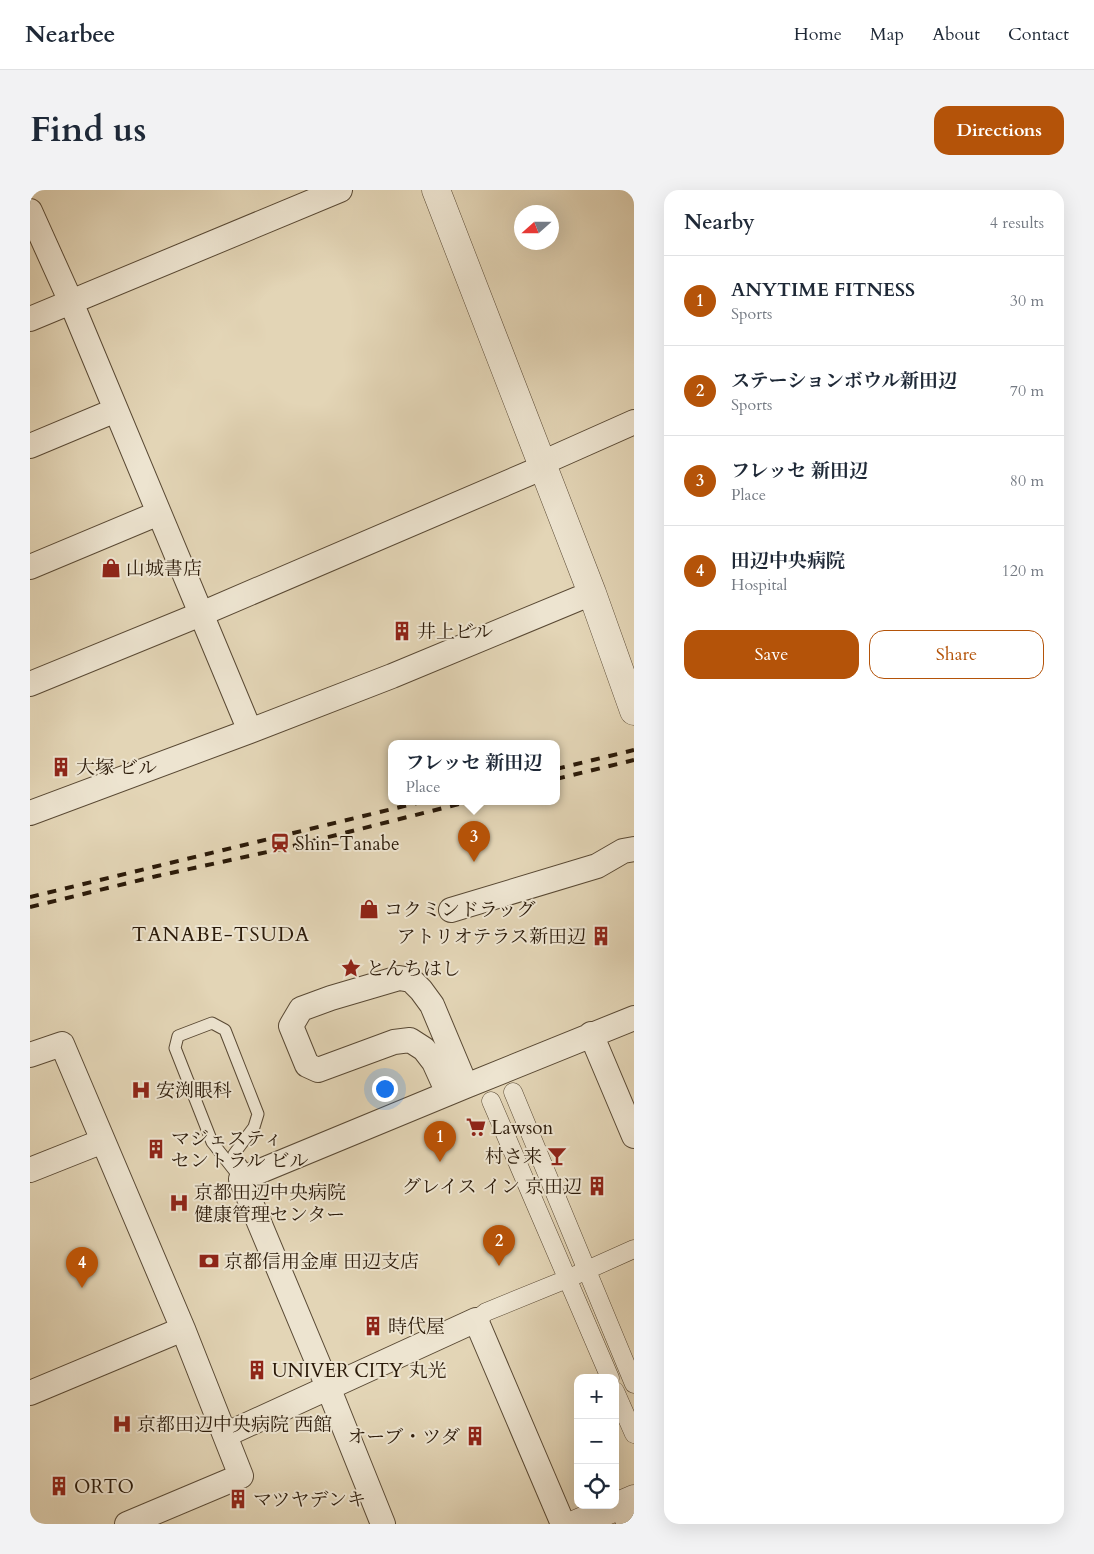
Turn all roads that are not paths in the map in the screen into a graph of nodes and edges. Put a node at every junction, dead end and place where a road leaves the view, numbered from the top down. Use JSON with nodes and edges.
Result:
{"nodes":[{"id":1,"x":340,"y":190,"type":"edge"},
{"id":2,"x":436,"y":190,"type":"edge"},
{"id":3,"x":30,"y":211,"type":"edge"},
{"id":4,"x":71,"y":302,"type":"junction"},
{"id":5,"x":30,"y":319,"type":"edge"},
{"id":6,"x":116,"y":410,"type":"junction"},
{"id":7,"x":634,"y":422,"type":"edge"},
{"id":8,"x":30,"y":446,"type":"edge"},
{"id":9,"x":543,"y":465,"type":"junction"},
{"id":10,"x":159,"y":513,"type":"junction"},
{"id":11,"x":30,"y":566,"type":"edge"},
{"id":12,"x":592,"y":593,"type":"junction"},
{"id":13,"x":201,"y":614,"type":"junction"},
{"id":14,"x":30,"y":684,"type":"edge"},
{"id":15,"x":634,"y":710,"type":"edge"},
{"id":16,"x":250,"y":731,"type":"junction"},
{"id":17,"x":30,"y":813,"type":"edge"},
{"id":18,"x":634,"y":849,"type":"edge"},
{"id":19,"x":451,"y":910,"type":"dead end"},
{"id":20,"x":634,"y":1018,"type":"edge"},
{"id":21,"x":591,"y":1034,"type":"junction"},
{"id":22,"x":30,"y":1056,"type":"edge"},
{"id":23,"x":457,"y":1089,"type":"junction"},
{"id":24,"x":513,"y":1092,"type":"dead end"},
{"id":25,"x":491,"y":1101,"type":"dead end"},
{"id":26,"x":634,"y":1136,"type":"edge"},
{"id":27,"x":103,"y":1141,"type":"junction"},
{"id":28,"x":30,"y":1170,"type":"edge"},
{"id":29,"x":245,"y":1178,"type":"junction"},
{"id":30,"x":634,"y":1248,"type":"edge"},
{"id":31,"x":586,"y":1270,"type":"junction"},
{"id":32,"x":567,"y":1279,"type":"junction"},
{"id":33,"x":476,"y":1320,"type":"junction"},
{"id":34,"x":183,"y":1329,"type":"junction"},
{"id":35,"x":608,"y":1374,"type":"edge"},
{"id":36,"x":634,"y":1384,"type":"edge"},
{"id":37,"x":328,"y":1386,"type":"junction"},
{"id":38,"x":30,"y":1393,"type":"edge"},
{"id":39,"x":619,"y":1400,"type":"edge"},
{"id":40,"x":634,"y":1434,"type":"edge"},
{"id":41,"x":225,"y":1435,"type":"junction"},
{"id":42,"x":628,"y":1509,"type":"edge"},
{"id":43,"x":127,"y":1524,"type":"edge"},
{"id":44,"x":383,"y":1524,"type":"edge"},
{"id":45,"x":563,"y":1524,"type":"edge"},
{"id":46,"x":576,"y":1524,"type":"edge"}],
"edges":[{"from":1,"to":4,"type":"street"},
{"from":2,"to":9,"type":"street"},
{"from":3,"to":4,"type":"street"},
{"from":4,"to":5,"type":"street"},
{"from":4,"to":6,"type":"street"},
{"from":6,"to":8,"type":"street"},
{"from":6,"to":10,"type":"street"},
{"from":7,"to":9,"type":"street"},
{"from":9,"to":12,"type":"street"},
{"from":9,"to":13,"type":"street"},
{"from":10,"to":11,"type":"street"},
{"from":10,"to":13,"type":"street"},
{"from":12,"to":15,"type":"street"},
{"from":12,"to":16,"type":"street"},
{"from":13,"to":14,"type":"street"},
{"from":13,"to":16,"type":"street"},
{"from":16,"to":17,"type":"street"},
{"from":18,"to":19,"type":"street"},
{"from":20,"to":21,"type":"street"},
{"from":21,"to":23,"type":"street"},
{"from":21,"to":26,"type":"street"},
{"from":22,"to":27,"type":"street"},
{"from":23,"to":23,"type":"street"},
{"from":23,"to":29,"type":"street"},
{"from":24,"to":31,"type":"street"},
{"from":25,"to":32,"type":"street"},
{"from":27,"to":28,"type":"street"},
{"from":27,"to":34,"type":"street"},
{"from":29,"to":29,"type":"lane"},
{"from":29,"to":37,"type":"street"},
{"from":30,"to":31,"type":"street"},
{"from":31,"to":32,"type":"street"},
{"from":31,"to":36,"type":"street"},
{"from":32,"to":33,"type":"street"},
{"from":32,"to":35,"type":"street"},
{"from":33,"to":37,"type":"street"},
{"from":33,"to":45,"type":"street"},
{"from":34,"to":38,"type":"street"},
{"from":34,"to":41,"type":"street"},
{"from":37,"to":41,"type":"street"},
{"from":37,"to":44,"type":"street"},
{"from":39,"to":40,"type":"street"},
{"from":41,"to":43,"type":"street"},
{"from":42,"to":46,"type":"street"}]}
